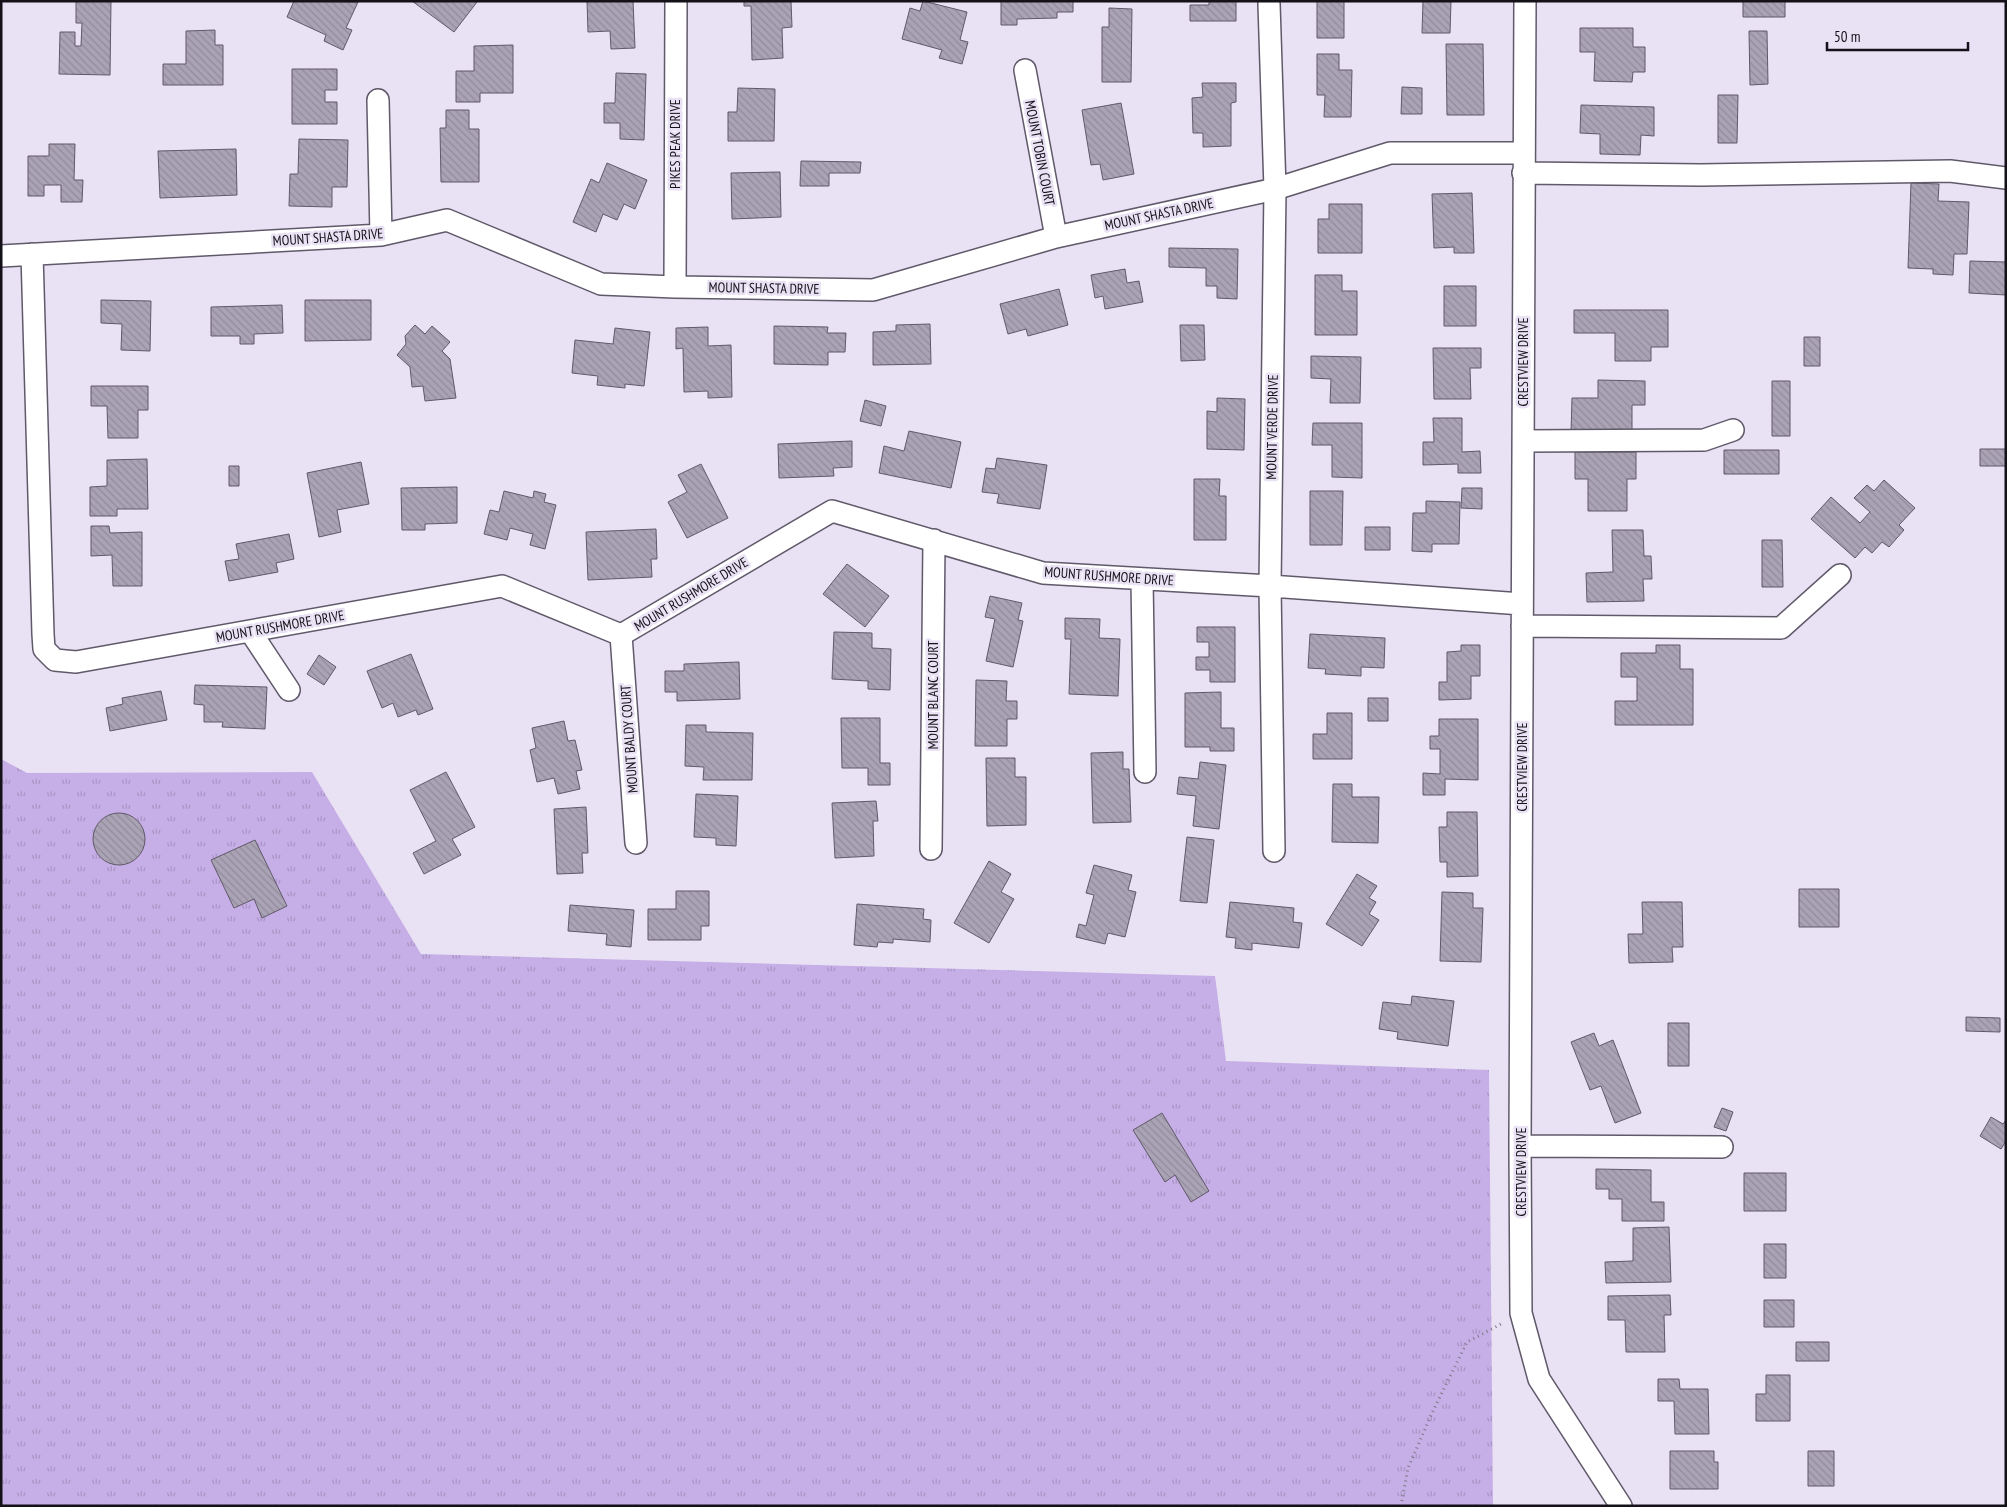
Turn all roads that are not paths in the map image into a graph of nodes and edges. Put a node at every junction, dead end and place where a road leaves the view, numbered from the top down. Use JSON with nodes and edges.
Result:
{"nodes":[{"id":1,"x":676,"y":1,"type":"edge"},
{"id":2,"x":1525,"y":1,"type":"edge"},
{"id":3,"x":1269,"y":4,"type":"dead end"},
{"id":4,"x":1024,"y":70,"type":"dead end"},
{"id":5,"x":378,"y":100,"type":"dead end"},
{"id":6,"x":1523,"y":163,"type":"junction"},
{"id":7,"x":2006,"y":178,"type":"edge"},
{"id":8,"x":1275,"y":189,"type":"junction"},
{"id":9,"x":381,"y":235,"type":"junction"},
{"id":10,"x":1056,"y":236,"type":"junction"},
{"id":11,"x":32,"y":254,"type":"junction"},
{"id":12,"x":1,"y":256,"type":"edge"},
{"id":13,"x":674,"y":287,"type":"junction"},
{"id":14,"x":1733,"y":430,"type":"dead end"},
{"id":15,"x":1522,"y":441,"type":"junction"},
{"id":16,"x":934,"y":540,"type":"junction"},
{"id":17,"x":1840,"y":575,"type":"dead end"},
{"id":18,"x":1142,"y":579,"type":"junction"},
{"id":19,"x":1270,"y":586,"type":"junction"},
{"id":20,"x":1522,"y":604,"type":"junction"},
{"id":21,"x":1522,"y":626,"type":"junction"},
{"id":22,"x":250,"y":631,"type":"junction"},
{"id":23,"x":621,"y":635,"type":"junction"},
{"id":24,"x":288,"y":690,"type":"dead end"},
{"id":25,"x":1145,"y":772,"type":"dead end"},
{"id":26,"x":636,"y":842,"type":"dead end"},
{"id":27,"x":931,"y":849,"type":"dead end"},
{"id":28,"x":1274,"y":851,"type":"dead end"},
{"id":29,"x":1520,"y":1146,"type":"junction"},
{"id":30,"x":1722,"y":1147,"type":"dead end"},
{"id":31,"x":1621,"y":1506,"type":"edge"}],
"edges":[{"from":1,"to":13,"type":"street","name":"PIKES PEAK DRIVE"},
{"from":2,"to":6,"type":"street","name":"CRESTVIEW DRIVE"},
{"from":3,"to":8,"type":"street","name":"MOUNT VERDE DRIVE"},
{"from":4,"to":10,"type":"street","name":"MOUNT TOBIN COURT"},
{"from":5,"to":9,"type":"street"},
{"from":6,"to":7,"type":"street","name":"MOUNT SHASTA DRIVE"},
{"from":6,"to":8,"type":"street","name":"MOUNT SHASTA DRIVE"},
{"from":6,"to":15,"type":"street","name":"CRESTVIEW DRIVE"},
{"from":8,"to":10,"type":"street","name":"MOUNT SHASTA DRIVE"},
{"from":8,"to":19,"type":"street","name":"MOUNT VERDE DRIVE"},
{"from":9,"to":11,"type":"street","name":"MOUNT SHASTA DRIVE"},
{"from":9,"to":13,"type":"street","name":"MOUNT SHASTA DRIVE"},
{"from":10,"to":13,"type":"street","name":"MOUNT SHASTA DRIVE"},
{"from":11,"to":12,"type":"street","name":"MOUNT SHASTA DRIVE"},
{"from":11,"to":22,"type":"street","name":"MOUNT RUSHMORE DRIVE"},
{"from":14,"to":15,"type":"street"},
{"from":15,"to":20,"type":"street","name":"CRESTVIEW DRIVE"},
{"from":16,"to":18,"type":"street","name":"MOUNT RUSHMORE DRIVE"},
{"from":16,"to":23,"type":"street","name":"MOUNT RUSHMORE DRIVE"},
{"from":16,"to":27,"type":"street","name":"MOUNT BLANC COURT"},
{"from":17,"to":21,"type":"street"},
{"from":18,"to":19,"type":"street","name":"MOUNT RUSHMORE DRIVE"},
{"from":18,"to":25,"type":"street"},
{"from":19,"to":20,"type":"street","name":"MOUNT RUSHMORE DRIVE"},
{"from":19,"to":28,"type":"street","name":"MOUNT VERDE DRIVE"},
{"from":20,"to":21,"type":"street","name":"CRESTVIEW DRIVE"},
{"from":21,"to":29,"type":"street","name":"CRESTVIEW DRIVE"},
{"from":22,"to":23,"type":"street","name":"MOUNT RUSHMORE DRIVE"},
{"from":22,"to":24,"type":"street"},
{"from":23,"to":26,"type":"street","name":"MOUNT BALDY COURT"},
{"from":29,"to":30,"type":"street"},
{"from":29,"to":31,"type":"street","name":"CRESTVIEW DRIVE"}]}
